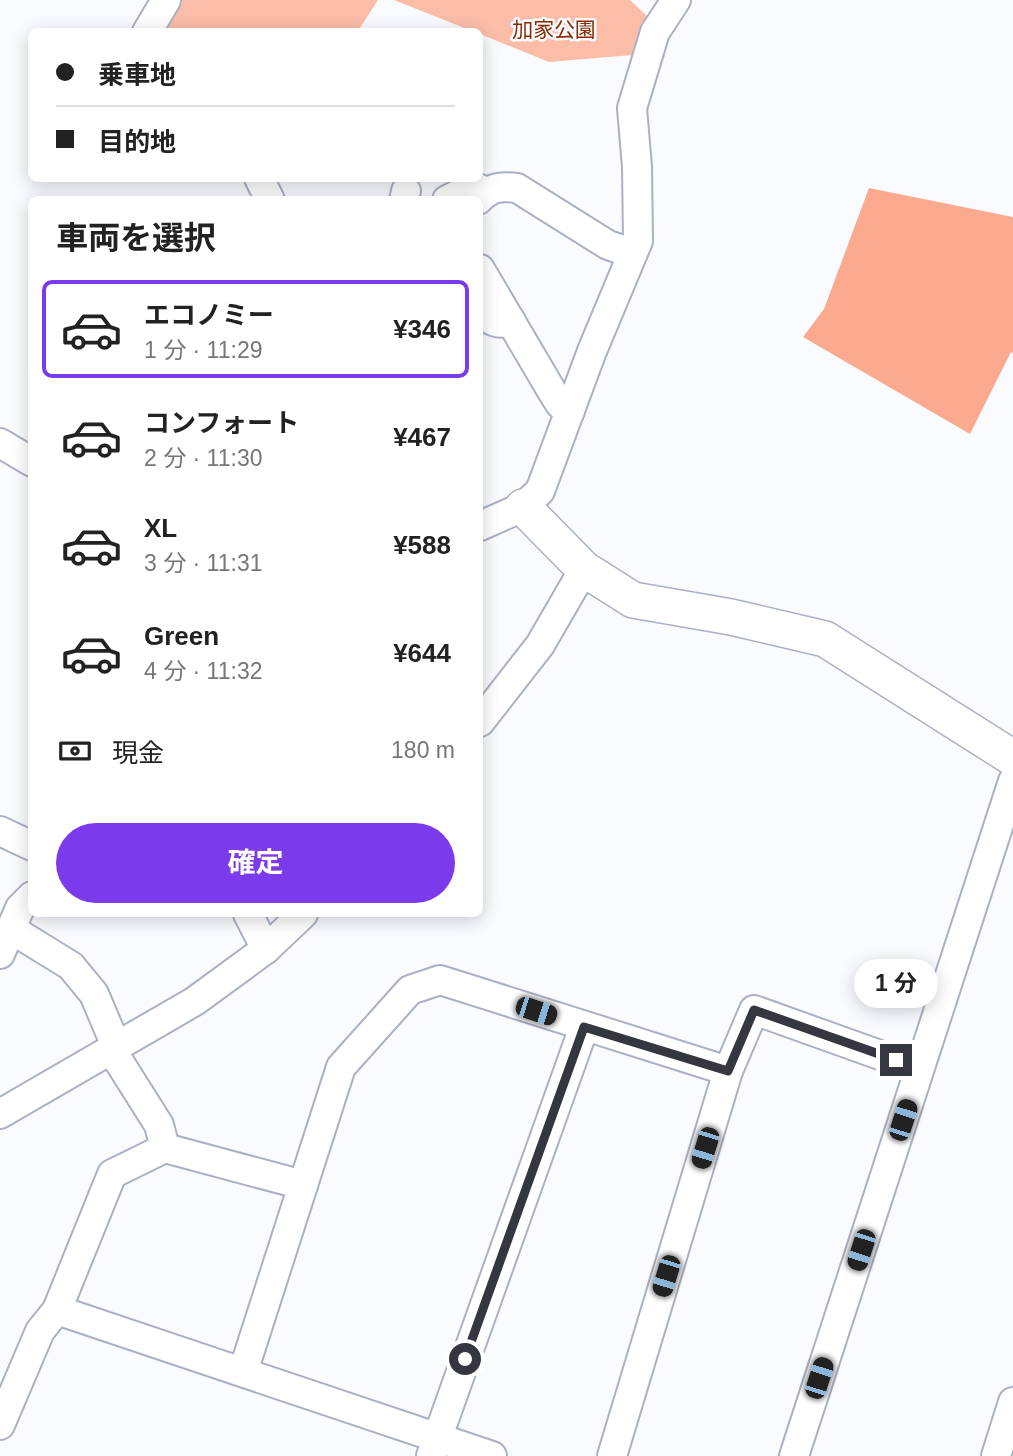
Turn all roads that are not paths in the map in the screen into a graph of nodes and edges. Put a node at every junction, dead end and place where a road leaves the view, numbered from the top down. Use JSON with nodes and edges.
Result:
{"nodes":[{"id":1,"x":166,"y":0,"type":"edge"},
{"id":2,"x":676,"y":0,"type":"edge"},
{"id":3,"x":149,"y":28,"type":"edge"},
{"id":4,"x":455,"y":196,"type":"edge"},
{"id":5,"x":481,"y":196,"type":"edge"},
{"id":6,"x":632,"y":253,"type":"junction"},
{"id":7,"x":483,"y":274,"type":"edge"},
{"id":8,"x":483,"y":315,"type":"edge"},
{"id":9,"x":511,"y":321,"type":"junction"},
{"id":10,"x":570,"y":411,"type":"junction"},
{"id":11,"x":0,"y":443,"type":"edge"},
{"id":12,"x":28,"y":459,"type":"edge"},
{"id":13,"x":523,"y":507,"type":"junction"},
{"id":14,"x":483,"y":521,"type":"edge"},
{"id":15,"x":584,"y":569,"type":"junction"},
{"id":16,"x":483,"y":718,"type":"edge"},
{"id":17,"x":1013,"y":758,"type":"edge"},
{"id":18,"x":1013,"y":781,"type":"edge"},
{"id":19,"x":0,"y":831,"type":"edge"},
{"id":20,"x":28,"y":844,"type":"edge"},
{"id":21,"x":28,"y":900,"type":"edge"},
{"id":22,"x":250,"y":917,"type":"edge"},
{"id":23,"x":300,"y":917,"type":"edge"},
{"id":24,"x":5,"y":942,"type":"edge"},
{"id":25,"x":266,"y":949,"type":"junction"},
{"id":26,"x":584,"y":1027,"type":"junction"},
{"id":27,"x":114,"y":1048,"type":"junction"},
{"id":28,"x":919,"y":1069,"type":"junction"},
{"id":29,"x":728,"y":1071,"type":"junction"},
{"id":30,"x":0,"y":1114,"type":"edge"},
{"id":31,"x":165,"y":1148,"type":"junction"},
{"id":32,"x":303,"y":1185,"type":"junction"},
{"id":33,"x":57,"y":1310,"type":"junction"},
{"id":34,"x":243,"y":1372,"type":"junction"},
{"id":35,"x":1013,"y":1402,"type":"edge"},
{"id":36,"x":0,"y":1425,"type":"edge"},
{"id":37,"x":435,"y":1446,"type":"edge"},
{"id":38,"x":492,"y":1456,"type":"edge"},
{"id":39,"x":612,"y":1456,"type":"edge"},
{"id":40,"x":794,"y":1456,"type":"edge"},
{"id":41,"x":996,"y":1456,"type":"edge"}],
"edges":[{"from":1,"to":3,"type":"street"},
{"from":2,"to":6,"type":"street"},
{"from":4,"to":5,"type":"street"},
{"from":5,"to":6,"type":"street"},
{"from":6,"to":10,"type":"street"},
{"from":7,"to":9,"type":"street"},
{"from":8,"to":9,"type":"street"},
{"from":9,"to":10,"type":"street"},
{"from":10,"to":13,"type":"street"},
{"from":11,"to":12,"type":"street"},
{"from":13,"to":14,"type":"street"},
{"from":13,"to":15,"type":"street"},
{"from":15,"to":16,"type":"street"},
{"from":15,"to":17,"type":"street"},
{"from":18,"to":28,"type":"street"},
{"from":19,"to":20,"type":"street"},
{"from":21,"to":24,"type":"street"},
{"from":22,"to":25,"type":"street"},
{"from":23,"to":25,"type":"street"},
{"from":24,"to":27,"type":"street"},
{"from":25,"to":27,"type":"street"},
{"from":26,"to":29,"type":"street"},
{"from":26,"to":32,"type":"street"},
{"from":26,"to":37,"type":"street"},
{"from":27,"to":30,"type":"street"},
{"from":27,"to":31,"type":"street"},
{"from":28,"to":29,"type":"street"},
{"from":28,"to":40,"type":"street"},
{"from":29,"to":39,"type":"street"},
{"from":31,"to":32,"type":"street"},
{"from":31,"to":33,"type":"street"},
{"from":32,"to":34,"type":"street"},
{"from":33,"to":34,"type":"street"},
{"from":33,"to":36,"type":"street"},
{"from":34,"to":37,"type":"street"},
{"from":35,"to":41,"type":"street"},
{"from":37,"to":38,"type":"street"}]}
